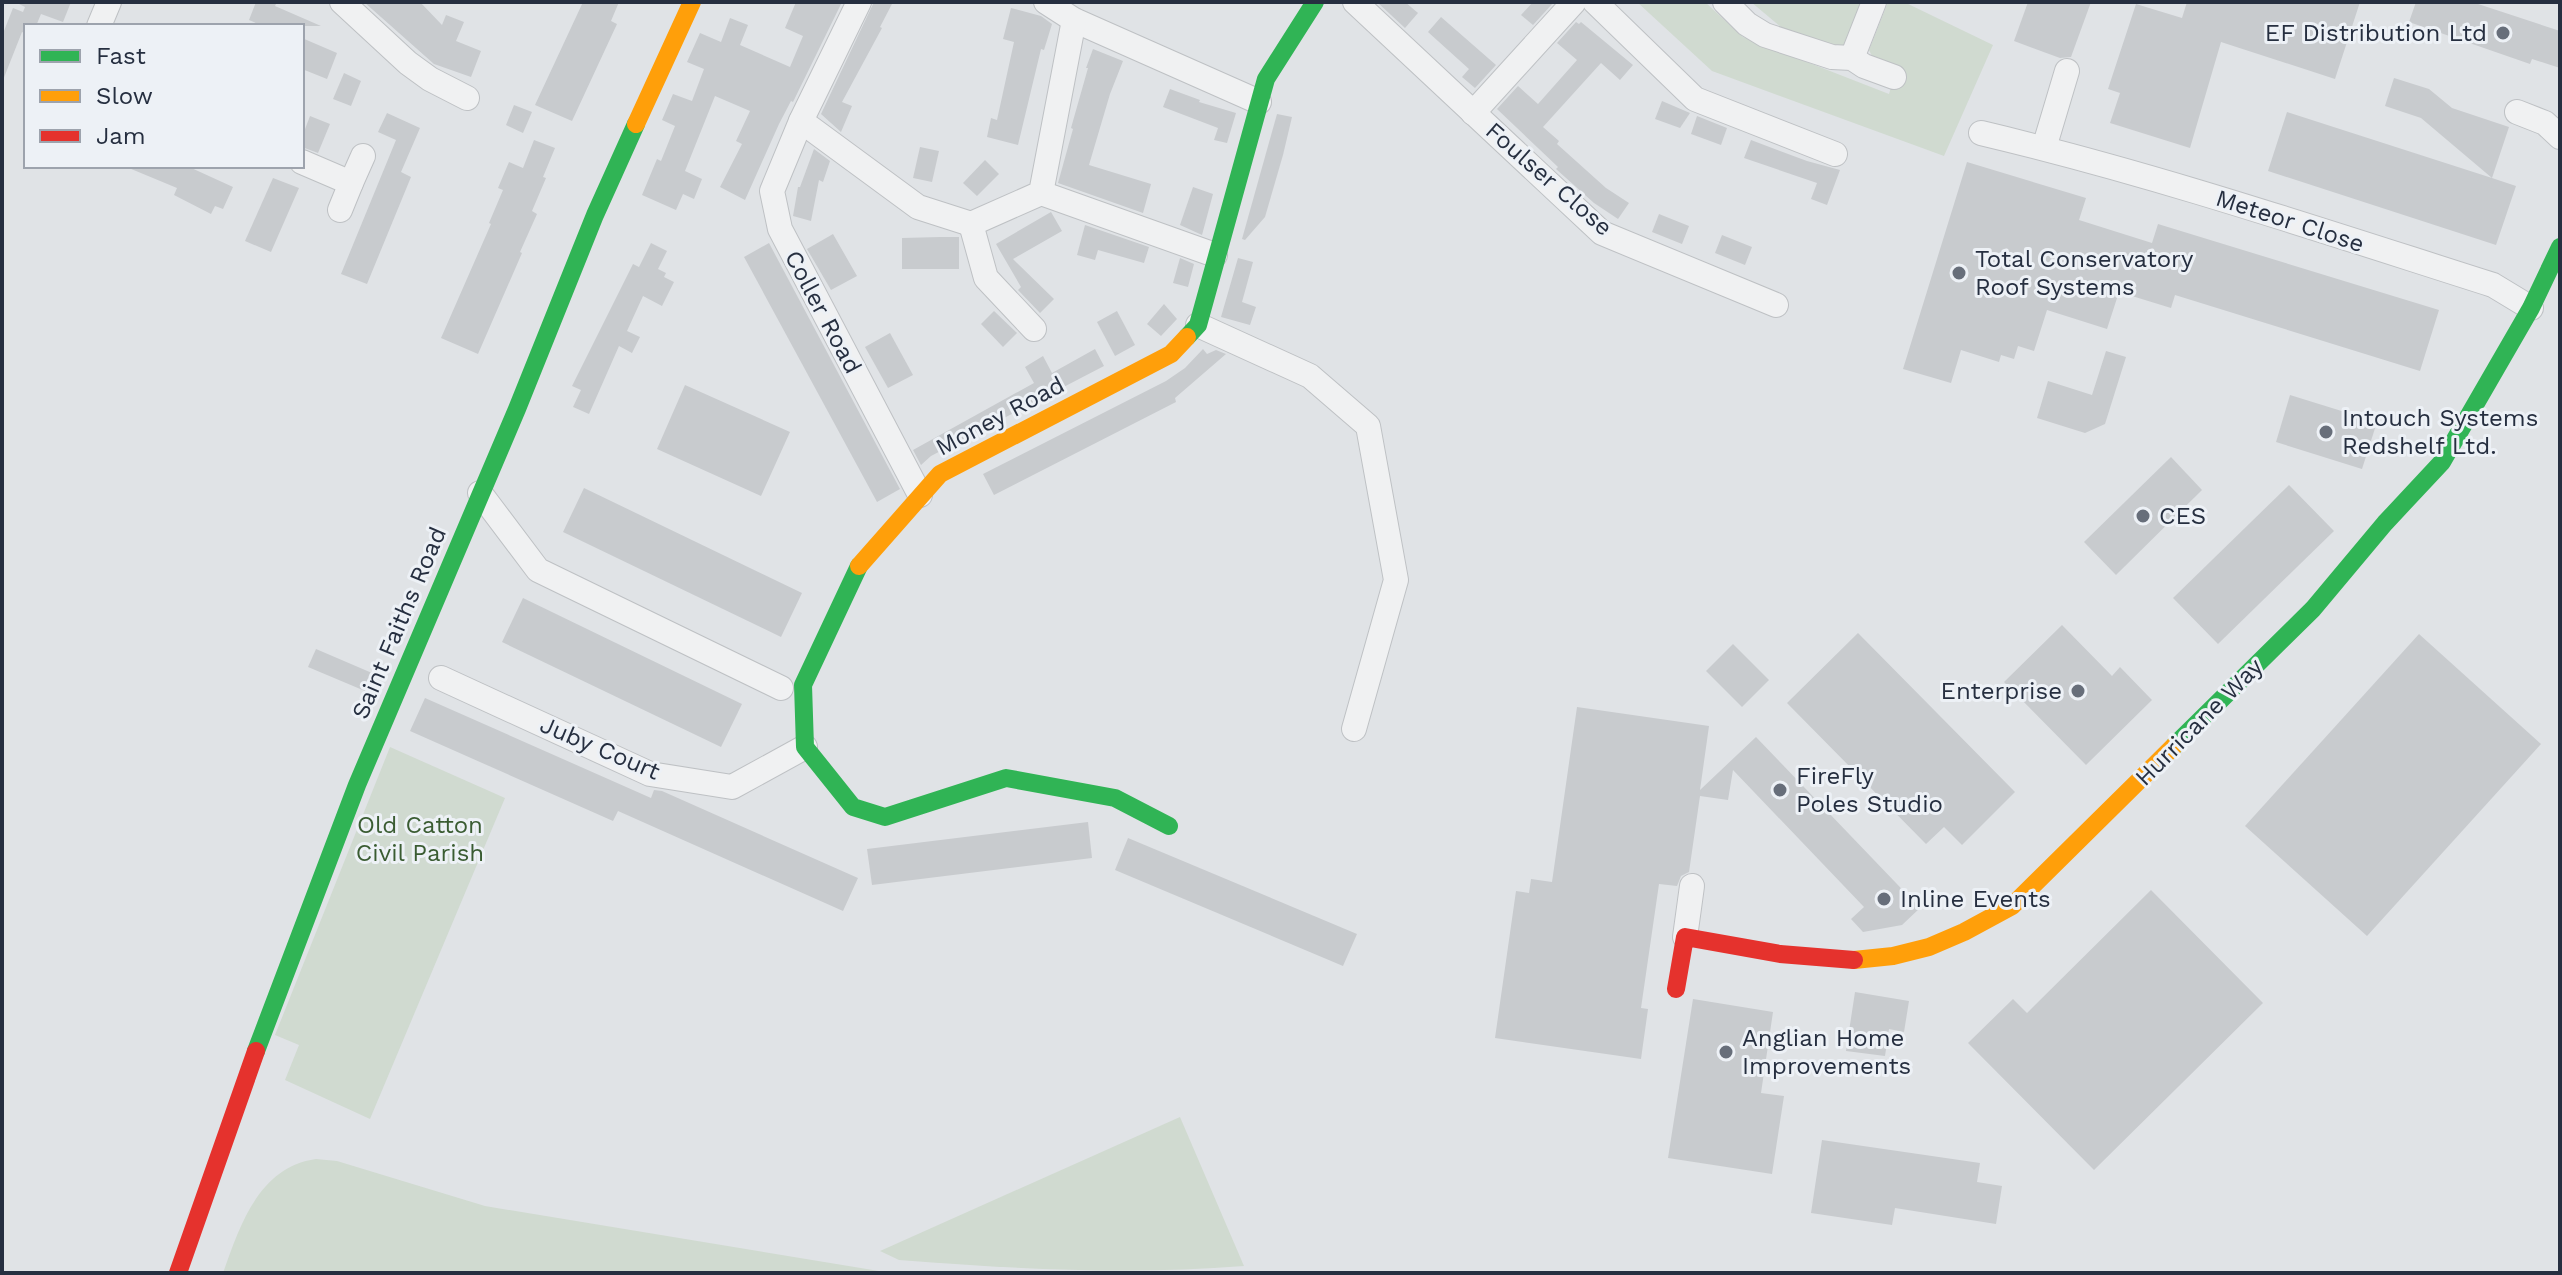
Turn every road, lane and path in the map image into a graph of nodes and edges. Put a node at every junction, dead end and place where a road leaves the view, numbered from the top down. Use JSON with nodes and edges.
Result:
{"nodes":[{"id":1,"x":109,"y":2,"type":"edge"},
{"id":2,"x":342,"y":2,"type":"edge"},
{"id":3,"x":692,"y":2,"type":"edge"},
{"id":4,"x":859,"y":2,"type":"edge"},
{"id":5,"x":1046,"y":2,"type":"edge"},
{"id":6,"x":1355,"y":2,"type":"edge"},
{"id":7,"x":1574,"y":2,"type":"edge"},
{"id":8,"x":1595,"y":2,"type":"edge"},
{"id":9,"x":1725,"y":2,"type":"edge"},
{"id":10,"x":1874,"y":2,"type":"edge"},
{"id":11,"x":1305,"y":6,"type":"edge"},
{"id":12,"x":1074,"y":20,"type":"junction"},
{"id":13,"x":100,"y":24,"type":"edge"},
{"id":14,"x":1852,"y":58,"type":"junction"},
{"id":15,"x":2067,"y":71,"type":"dead end"},
{"id":16,"x":1894,"y":77,"type":"dead end"},
{"id":17,"x":467,"y":98,"type":"dead end"},
{"id":18,"x":1259,"y":102,"type":"junction"},
{"id":19,"x":2517,"y":112,"type":"dead end"},
{"id":20,"x":1473,"y":113,"type":"junction"},
{"id":21,"x":801,"y":121,"type":"junction"},
{"id":22,"x":1981,"y":133,"type":"dead end"},
{"id":23,"x":2560,"y":137,"type":"edge"},
{"id":24,"x":2044,"y":148,"type":"junction"},
{"id":25,"x":1835,"y":154,"type":"dead end"},
{"id":26,"x":363,"y":156,"type":"dead end"},
{"id":27,"x":304,"y":163,"type":"edge"},
{"id":28,"x":351,"y":183,"type":"junction"},
{"id":29,"x":1041,"y":193,"type":"junction"},
{"id":30,"x":340,"y":210,"type":"dead end"},
{"id":31,"x":971,"y":224,"type":"junction"},
{"id":32,"x":2560,"y":247,"type":"edge"},
{"id":33,"x":1215,"y":255,"type":"junction"},
{"id":34,"x":1776,"y":305,"type":"dead end"},
{"id":35,"x":2531,"y":308,"type":"junction"},
{"id":36,"x":1198,"y":325,"type":"junction"},
{"id":37,"x":1034,"y":329,"type":"dead end"},
{"id":38,"x":480,"y":493,"type":"junction"},
{"id":39,"x":920,"y":495,"type":"junction"},
{"id":40,"x":441,"y":678,"type":"dead end"},
{"id":41,"x":781,"y":688,"type":"dead end"},
{"id":42,"x":1354,"y":729,"type":"dead end"},
{"id":43,"x":805,"y":747,"type":"junction"},
{"id":44,"x":1169,"y":826,"type":"dead end"},
{"id":45,"x":1692,"y":886,"type":"dead end"},
{"id":46,"x":1685,"y":937,"type":"junction"},
{"id":47,"x":1676,"y":989,"type":"dead end"},
{"id":48,"x":178,"y":1273,"type":"edge"}],
"edges":[{"from":1,"to":13,"type":"street"},
{"from":2,"to":17,"type":"street"},
{"from":3,"to":38,"type":"street","name":"Saint Faiths Road"},
{"from":4,"to":21,"type":"street","name":"Coller Road"},
{"from":5,"to":12,"type":"street"},
{"from":6,"to":20,"type":"street","name":"Foulser Close"},
{"from":7,"to":20,"type":"street"},
{"from":8,"to":25,"type":"street"},
{"from":9,"to":14,"type":"street"},
{"from":10,"to":14,"type":"street"},
{"from":11,"to":18,"type":"street","name":"Money Road"},
{"from":12,"to":18,"type":"street"},
{"from":12,"to":29,"type":"street"},
{"from":14,"to":16,"type":"street"},
{"from":15,"to":24,"type":"street"},
{"from":18,"to":33,"type":"street","name":"Money Road"},
{"from":19,"to":23,"type":"street"},
{"from":20,"to":34,"type":"street","name":"Foulser Close"},
{"from":21,"to":31,"type":"street"},
{"from":21,"to":39,"type":"street","name":"Coller Road"},
{"from":22,"to":24,"type":"street","name":"Meteor Close"},
{"from":24,"to":35,"type":"street","name":"Meteor Close"},
{"from":26,"to":28,"type":"street"},
{"from":27,"to":28,"type":"street"},
{"from":28,"to":30,"type":"street"},
{"from":29,"to":31,"type":"street"},
{"from":29,"to":33,"type":"street"},
{"from":31,"to":37,"type":"street"},
{"from":32,"to":35,"type":"street","name":"Hurricane Way"},
{"from":33,"to":36,"type":"street","name":"Money Road"},
{"from":35,"to":46,"type":"street","name":"Hurricane Way"},
{"from":36,"to":39,"type":"street","name":"Money Road"},
{"from":36,"to":42,"type":"street"},
{"from":38,"to":41,"type":"street"},
{"from":38,"to":48,"type":"street","name":"Saint Faiths Road"},
{"from":39,"to":43,"type":"street","name":"Money Road"},
{"from":40,"to":43,"type":"street","name":"Juby Court"},
{"from":43,"to":44,"type":"street"},
{"from":45,"to":46,"type":"street"},
{"from":46,"to":47,"type":"street"}]}
